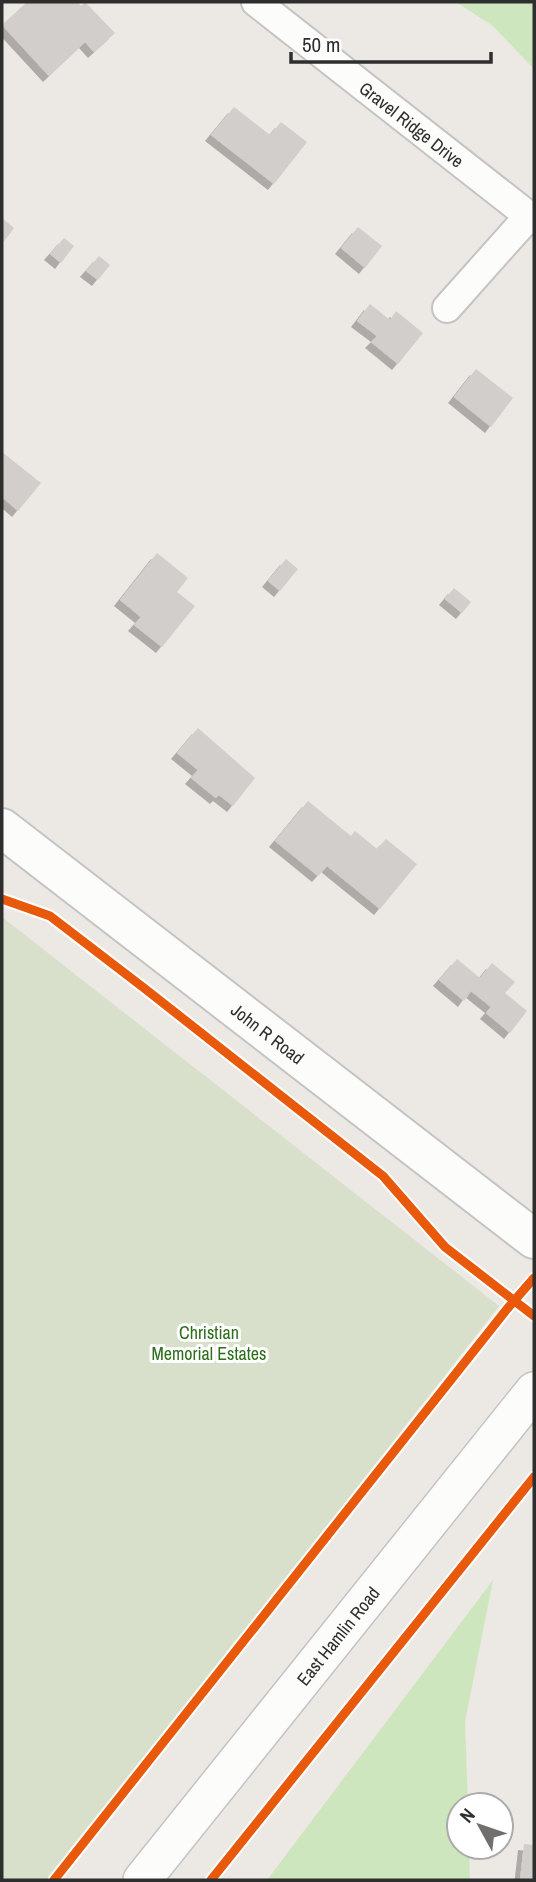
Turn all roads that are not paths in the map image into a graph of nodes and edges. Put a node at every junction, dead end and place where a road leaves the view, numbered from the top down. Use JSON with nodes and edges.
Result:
{"nodes":[{"id":1,"x":256,"y":2,"type":"edge"},
{"id":2,"x":532,"y":218,"type":"edge"},
{"id":3,"x":447,"y":308,"type":"dead end"},
{"id":4,"x":2,"y":828,"type":"edge"},
{"id":5,"x":534,"y":1239,"type":"edge"},
{"id":6,"x":534,"y":1391,"type":"edge"},
{"id":7,"x":142,"y":1880,"type":"edge"}],
"edges":[{"from":1,"to":2,"type":"street","name":"Gravel Ridge Drive"},
{"from":2,"to":3,"type":"street"},
{"from":4,"to":5,"type":"main road","name":"John R Road"},
{"from":6,"to":7,"type":"street","name":"East Hamlin Road"}]}
